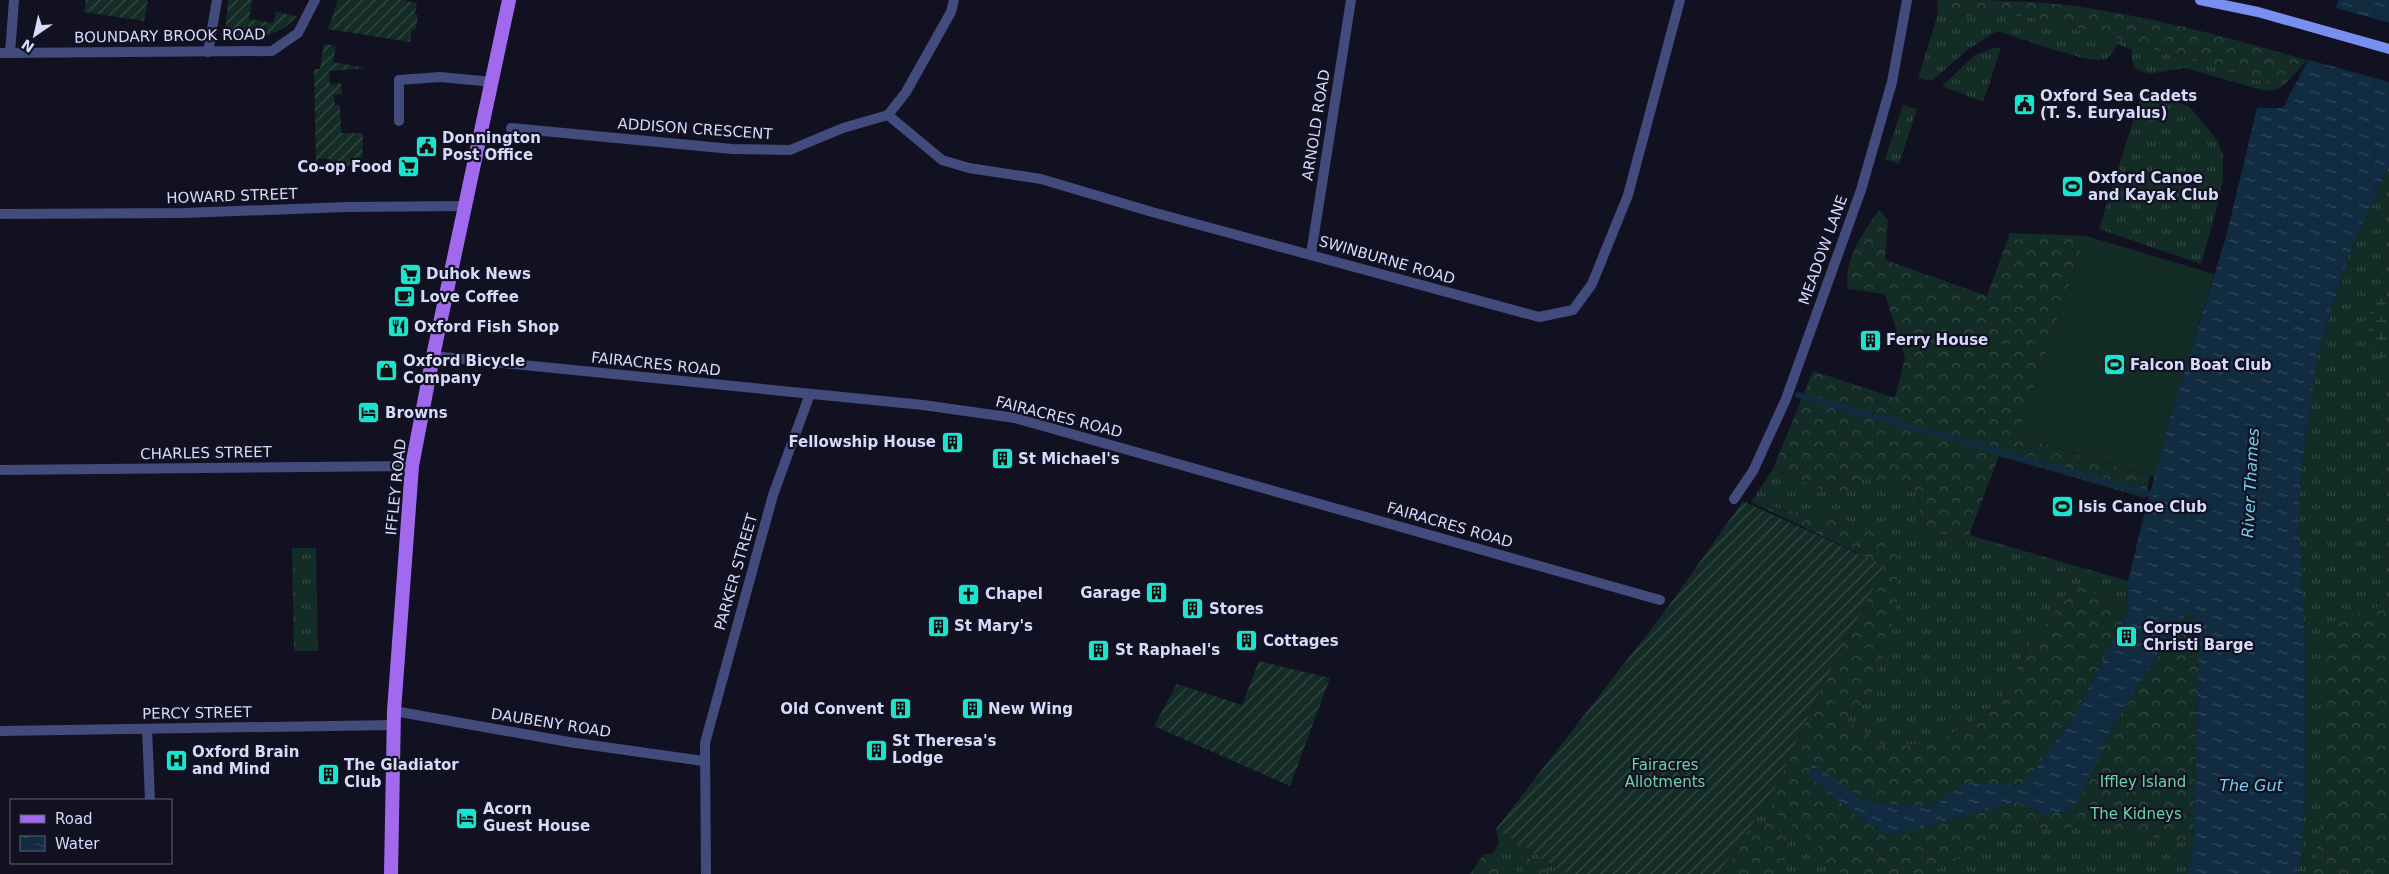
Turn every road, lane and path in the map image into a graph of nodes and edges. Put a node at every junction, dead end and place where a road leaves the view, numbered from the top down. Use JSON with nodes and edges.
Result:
{"nodes":[{"id":1,"x":14,"y":0,"type":"edge"},
{"id":2,"x":217,"y":0,"type":"edge"},
{"id":3,"x":315,"y":0,"type":"edge"},
{"id":4,"x":509,"y":0,"type":"edge"},
{"id":5,"x":954,"y":0,"type":"edge"},
{"id":6,"x":1351,"y":0,"type":"edge"},
{"id":7,"x":1680,"y":0,"type":"edge"},
{"id":8,"x":1907,"y":0,"type":"edge"},
{"id":9,"x":2200,"y":0,"type":"edge"},
{"id":10,"x":2389,"y":49,"type":"edge"},
{"id":11,"x":208,"y":52,"type":"junction"},
{"id":12,"x":5,"y":53,"type":"edge"},
{"id":13,"x":493,"y":82,"type":"junction"},
{"id":14,"x":888,"y":115,"type":"junction"},
{"id":15,"x":399,"y":121,"type":"dead end"},
{"id":16,"x":511,"y":128,"type":"dead end"},
{"id":17,"x":466,"y":206,"type":"junction"},
{"id":18,"x":0,"y":214,"type":"edge"},
{"id":19,"x":1311,"y":254,"type":"junction"},
{"id":20,"x":433,"y":356,"type":"junction"},
{"id":21,"x":810,"y":394,"type":"junction"},
{"id":22,"x":412,"y":466,"type":"junction"},
{"id":23,"x":0,"y":470,"type":"edge"},
{"id":24,"x":1734,"y":499,"type":"dead end"},
{"id":25,"x":1660,"y":600,"type":"dead end"},
{"id":26,"x":394,"y":718,"type":"junction"},
{"id":27,"x":146,"y":729,"type":"junction"},
{"id":28,"x":0,"y":731,"type":"edge"},
{"id":29,"x":704,"y":761,"type":"junction"},
{"id":30,"x":150,"y":799,"type":"edge"},
{"id":31,"x":391,"y":874,"type":"edge"},
{"id":32,"x":706,"y":874,"type":"edge"}],
"edges":[{"from":1,"to":12,"type":"street"},
{"from":2,"to":11,"type":"street"},
{"from":3,"to":11,"type":"street","name":"BOUNDARY BROOK ROAD"},
{"from":4,"to":13,"type":"main road","name":"IFFLEY ROAD"},
{"from":5,"to":14,"type":"street"},
{"from":6,"to":19,"type":"street","name":"ARNOLD ROAD"},
{"from":7,"to":19,"type":"street","name":"SWINBURNE ROAD"},
{"from":8,"to":24,"type":"street","name":"MEADOW LANE"},
{"from":9,"to":10,"type":"main road"},
{"from":11,"to":12,"type":"street","name":"BOUNDARY BROOK ROAD"},
{"from":13,"to":15,"type":"street"},
{"from":13,"to":17,"type":"main road","name":"IFFLEY ROAD"},
{"from":14,"to":16,"type":"street","name":"ADDISON CRESCENT"},
{"from":14,"to":19,"type":"street","name":"SWINBURNE ROAD"},
{"from":17,"to":18,"type":"street","name":"HOWARD STREET"},
{"from":17,"to":20,"type":"main road","name":"IFFLEY ROAD"},
{"from":20,"to":21,"type":"street","name":"FAIRACRES ROAD"},
{"from":20,"to":22,"type":"main road","name":"IFFLEY ROAD"},
{"from":21,"to":25,"type":"street","name":"FAIRACRES ROAD"},
{"from":21,"to":29,"type":"street","name":"PARKER STREET"},
{"from":22,"to":23,"type":"street","name":"CHARLES STREET"},
{"from":22,"to":26,"type":"main road","name":"IFFLEY ROAD"},
{"from":26,"to":27,"type":"street","name":"PERCY STREET"},
{"from":26,"to":29,"type":"street","name":"DAUBENY ROAD"},
{"from":26,"to":31,"type":"main road","name":"IFFLEY ROAD"},
{"from":27,"to":28,"type":"street","name":"PERCY STREET"},
{"from":27,"to":30,"type":"street"},
{"from":29,"to":32,"type":"street","name":"PARKER STREET"}]}
